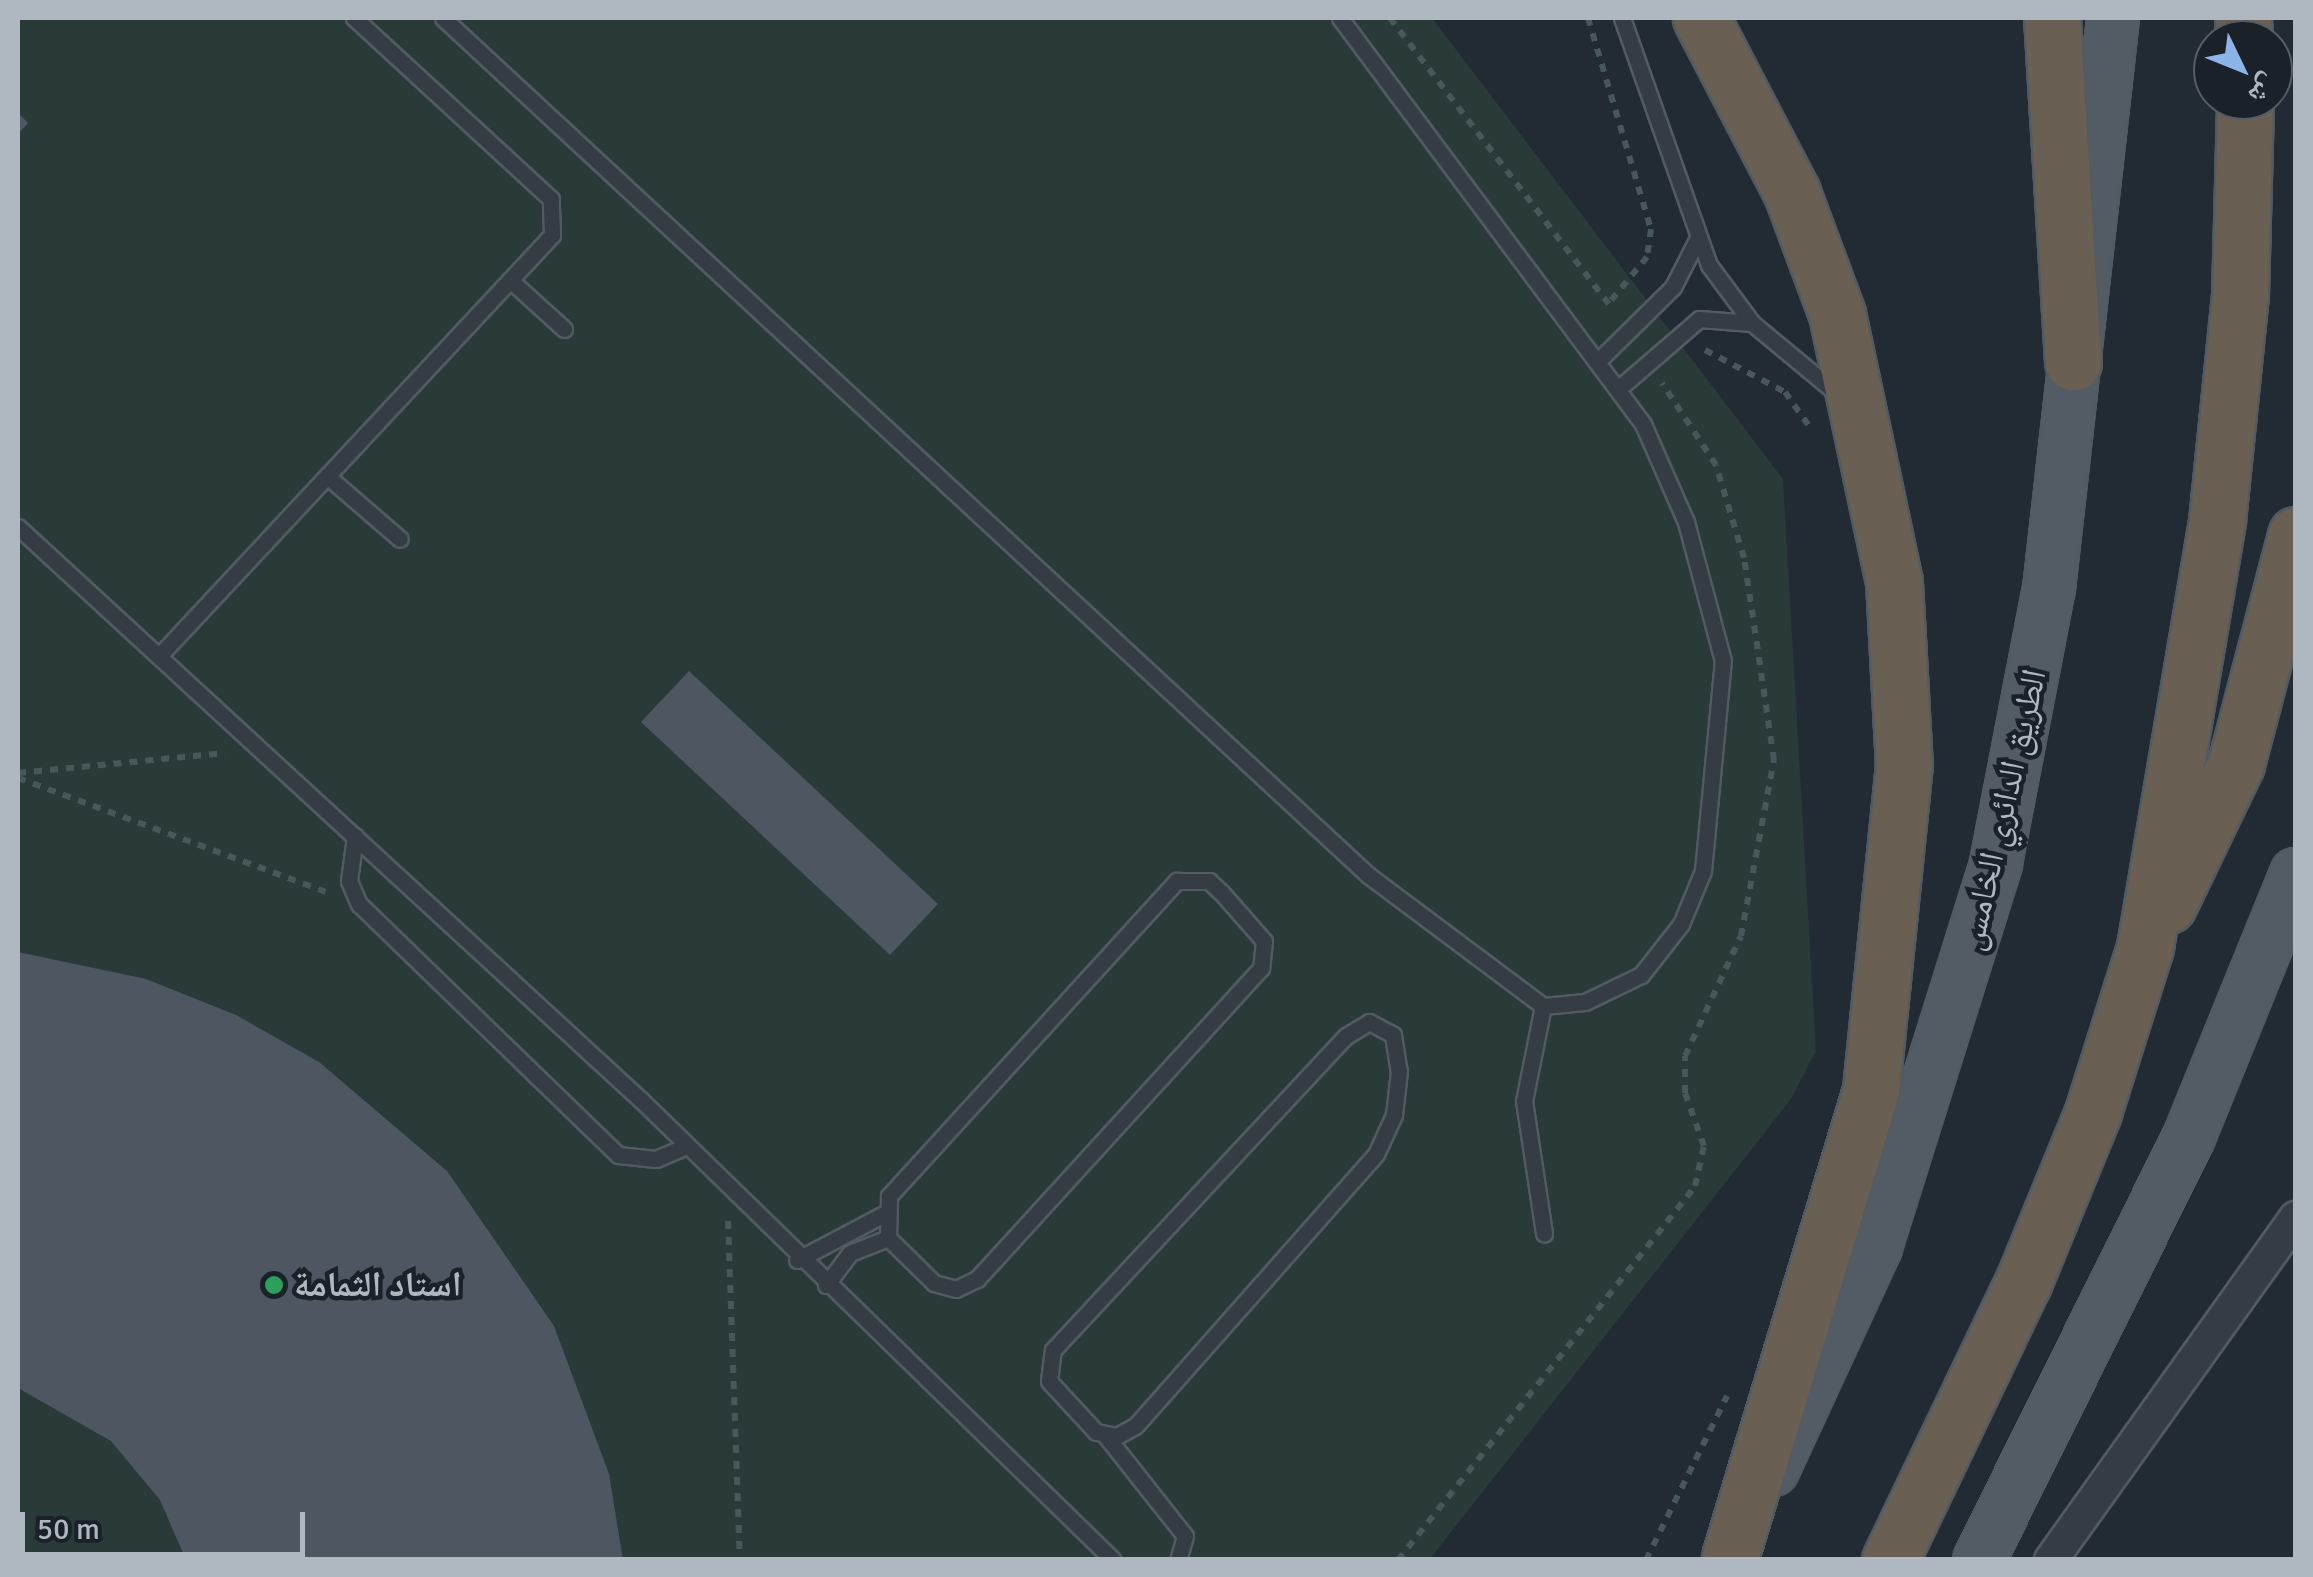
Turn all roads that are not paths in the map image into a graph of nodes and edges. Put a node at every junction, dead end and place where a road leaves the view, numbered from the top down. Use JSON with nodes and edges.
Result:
{"nodes":[{"id":1,"x":354,"y":18,"type":"edge"},
{"id":2,"x":443,"y":18,"type":"edge"},
{"id":3,"x":1340,"y":18,"type":"edge"},
{"id":4,"x":1622,"y":18,"type":"edge"},
{"id":5,"x":1701,"y":18,"type":"edge"},
{"id":6,"x":2052,"y":18,"type":"edge"},
{"id":7,"x":2113,"y":18,"type":"edge"},
{"id":8,"x":2245,"y":120,"type":"edge"},
{"id":9,"x":1698,"y":238,"type":"junction"},
{"id":10,"x":510,"y":280,"type":"junction"},
{"id":11,"x":1752,"y":323,"type":"junction"},
{"id":12,"x":564,"y":329,"type":"dead end"},
{"id":13,"x":1598,"y":361,"type":"junction"},
{"id":14,"x":2073,"y":362,"type":"junction"},
{"id":15,"x":1618,"y":389,"type":"junction"},
{"id":16,"x":1861,"y":409,"type":"junction"},
{"id":17,"x":327,"y":476,"type":"junction"},
{"id":18,"x":18,"y":526,"type":"edge"},
{"id":19,"x":2296,"y":535,"type":"edge"},
{"id":20,"x":400,"y":539,"type":"dead end"},
{"id":21,"x":158,"y":656,"type":"junction"},
{"id":22,"x":355,"y":836,"type":"junction"},
{"id":23,"x":2296,"y":874,"type":"edge"},
{"id":24,"x":2144,"y":947,"type":"junction"},
{"id":25,"x":1543,"y":1006,"type":"junction"},
{"id":26,"x":686,"y":1146,"type":"junction"},
{"id":27,"x":884,"y":1214,"type":"junction"},
{"id":28,"x":2296,"y":1218,"type":"edge"},
{"id":29,"x":1544,"y":1233,"type":"dead end"},
{"id":30,"x":888,"y":1238,"type":"junction"},
{"id":31,"x":797,"y":1260,"type":"junction"},
{"id":32,"x":826,"y":1285,"type":"junction"},
{"id":33,"x":1106,"y":1436,"type":"junction"},
{"id":34,"x":1730,"y":1558,"type":"edge"},
{"id":35,"x":1113,"y":1560,"type":"edge"},
{"id":36,"x":1178,"y":1560,"type":"edge"},
{"id":37,"x":1890,"y":1560,"type":"edge"},
{"id":38,"x":1979,"y":1560,"type":"edge"},
{"id":39,"x":2051,"y":1560,"type":"edge"}],
"edges":[{"from":1,"to":10,"type":"lane"},
{"from":2,"to":25,"type":"lane"},
{"from":3,"to":13,"type":"lane"},
{"from":4,"to":9,"type":"lane"},
{"from":5,"to":16,"type":"highway"},
{"from":6,"to":14,"type":"highway"},
{"from":7,"to":14,"type":"main road","name":"الطريق الدائري الخامس"},
{"from":8,"to":24,"type":"highway"},
{"from":9,"to":11,"type":"lane"},
{"from":9,"to":13,"type":"lane"},
{"from":10,"to":12,"type":"lane"},
{"from":10,"to":17,"type":"lane"},
{"from":11,"to":15,"type":"lane"},
{"from":11,"to":16,"type":"lane"},
{"from":13,"to":15,"type":"lane"},
{"from":14,"to":34,"type":"main road","name":"الطريق الدائري الخامس"},
{"from":15,"to":25,"type":"lane"},
{"from":16,"to":34,"type":"highway"},
{"from":17,"to":20,"type":"lane"},
{"from":17,"to":21,"type":"lane"},
{"from":18,"to":21,"type":"lane"},
{"from":19,"to":24,"type":"highway"},
{"from":21,"to":22,"type":"lane"},
{"from":22,"to":26,"type":"lane"},
{"from":22,"to":26,"type":"lane"},
{"from":23,"to":38,"type":"main road"},
{"from":24,"to":37,"type":"highway"},
{"from":25,"to":29,"type":"lane"},
{"from":26,"to":31,"type":"lane"},
{"from":27,"to":30,"type":"lane"},
{"from":27,"to":30,"type":"lane"},
{"from":27,"to":31,"type":"lane"},
{"from":28,"to":39,"type":"street"},
{"from":30,"to":32,"type":"lane"},
{"from":31,"to":32,"type":"lane"},
{"from":32,"to":35,"type":"lane"},
{"from":33,"to":33,"type":"lane"},
{"from":33,"to":36,"type":"lane"}]}
